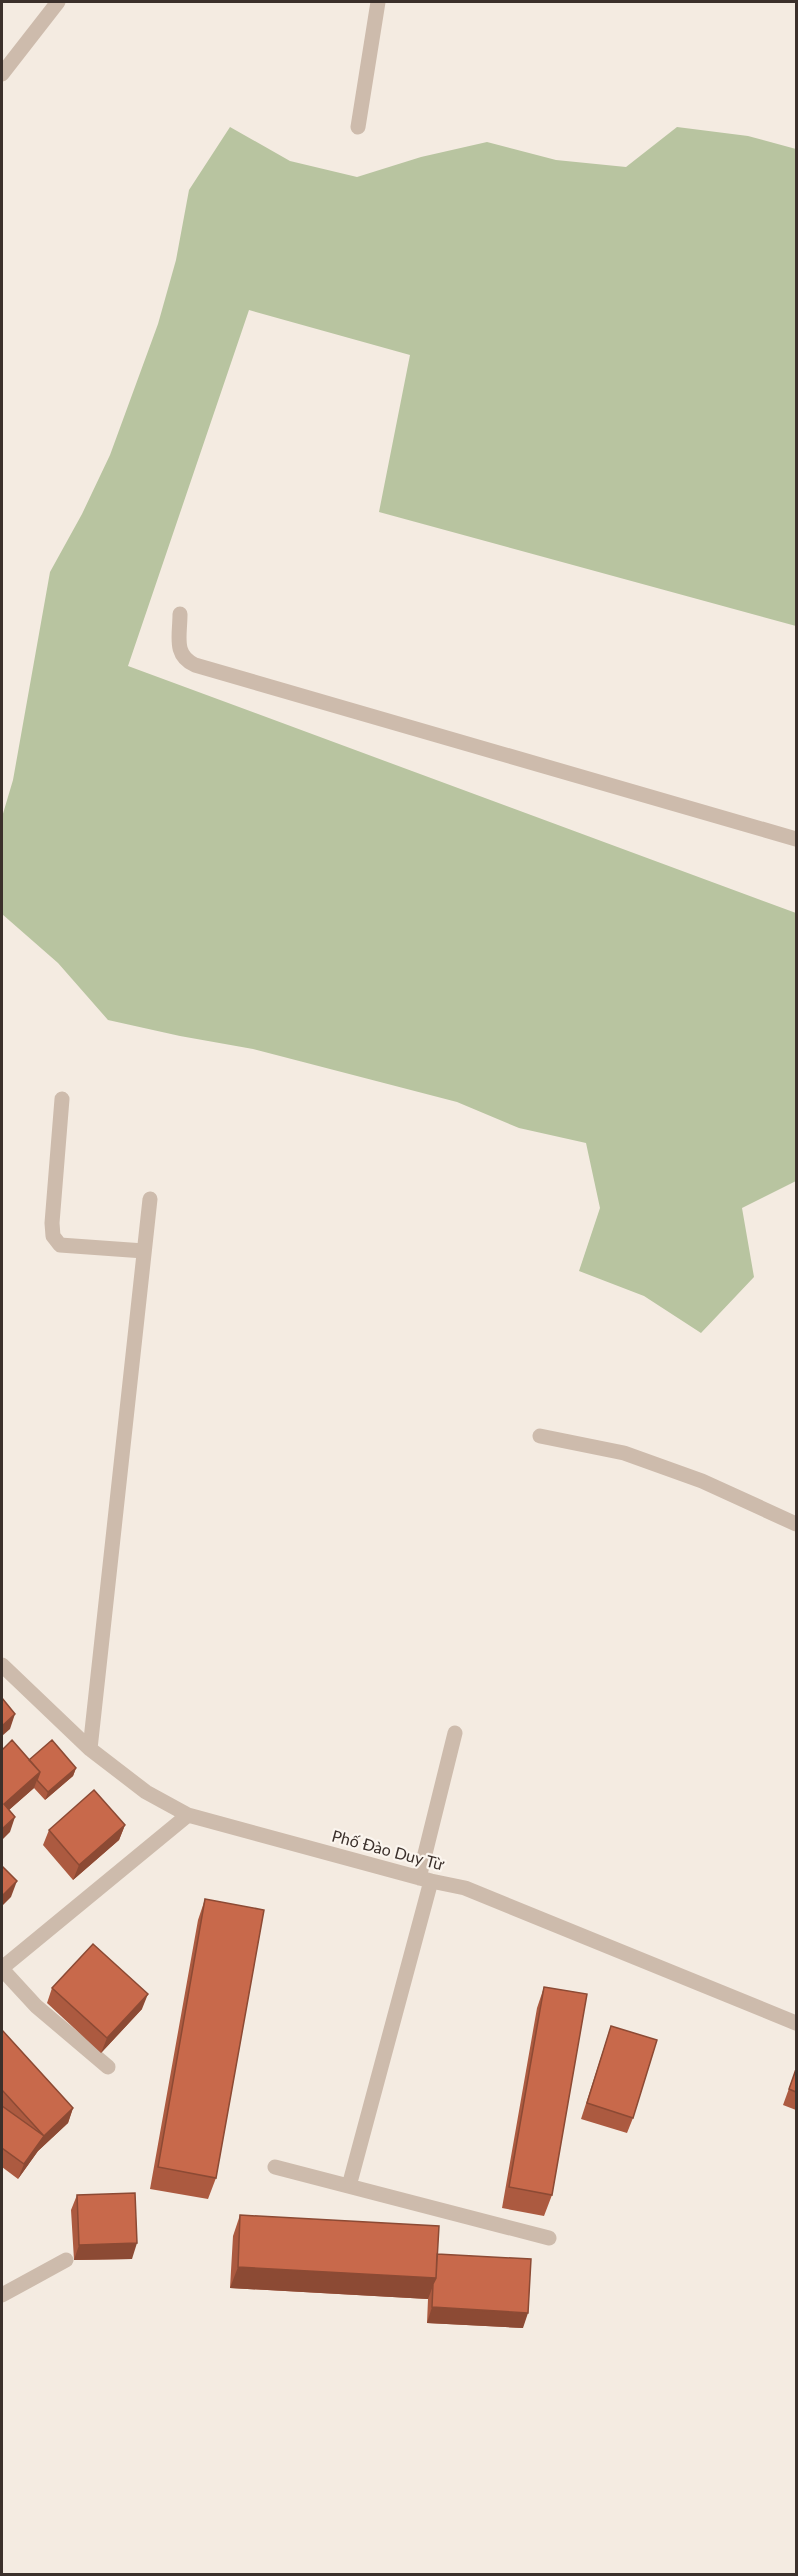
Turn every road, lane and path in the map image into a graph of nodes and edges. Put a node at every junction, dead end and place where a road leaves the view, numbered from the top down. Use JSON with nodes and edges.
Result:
{"nodes":[{"id":1,"x":58,"y":2,"type":"edge"},
{"id":2,"x":378,"y":2,"type":"edge"},
{"id":3,"x":2,"y":74,"type":"edge"},
{"id":4,"x":358,"y":127,"type":"dead end"},
{"id":5,"x":180,"y":615,"type":"dead end"},
{"id":6,"x":796,"y":839,"type":"edge"},
{"id":7,"x":62,"y":1099,"type":"dead end"},
{"id":8,"x":150,"y":1199,"type":"dead end"},
{"id":9,"x":144,"y":1251,"type":"junction"},
{"id":10,"x":540,"y":1436,"type":"dead end"},
{"id":11,"x":796,"y":1524,"type":"edge"},
{"id":12,"x":2,"y":1665,"type":"edge"},
{"id":13,"x":455,"y":1733,"type":"dead end"},
{"id":14,"x":90,"y":1749,"type":"junction"},
{"id":15,"x":188,"y":1815,"type":"junction"},
{"id":16,"x":425,"y":1880,"type":"junction"},
{"id":17,"x":2,"y":1969,"type":"edge"},
{"id":18,"x":796,"y":2023,"type":"edge"},
{"id":19,"x":108,"y":2067,"type":"dead end"},
{"id":20,"x":275,"y":2167,"type":"dead end"},
{"id":21,"x":349,"y":2186,"type":"junction"},
{"id":22,"x":549,"y":2238,"type":"dead end"},
{"id":23,"x":66,"y":2260,"type":"dead end"},
{"id":24,"x":2,"y":2295,"type":"edge"}],
"edges":[{"from":1,"to":3,"type":"street"},
{"from":2,"to":4,"type":"street"},
{"from":5,"to":6,"type":"street"},
{"from":7,"to":9,"type":"street"},
{"from":8,"to":9,"type":"street"},
{"from":9,"to":14,"type":"street"},
{"from":10,"to":11,"type":"street"},
{"from":12,"to":14,"type":"street","name":"Phố Đào Duy Từ"},
{"from":13,"to":16,"type":"street"},
{"from":14,"to":15,"type":"street","name":"Phố Đào Duy Từ"},
{"from":15,"to":16,"type":"street","name":"Phố Đào Duy Từ"},
{"from":15,"to":17,"type":"street"},
{"from":16,"to":18,"type":"street","name":"Phố Đào Duy Từ"},
{"from":16,"to":21,"type":"street"},
{"from":17,"to":19,"type":"street"},
{"from":20,"to":21,"type":"street"},
{"from":21,"to":22,"type":"street"},
{"from":23,"to":24,"type":"street"}]}
